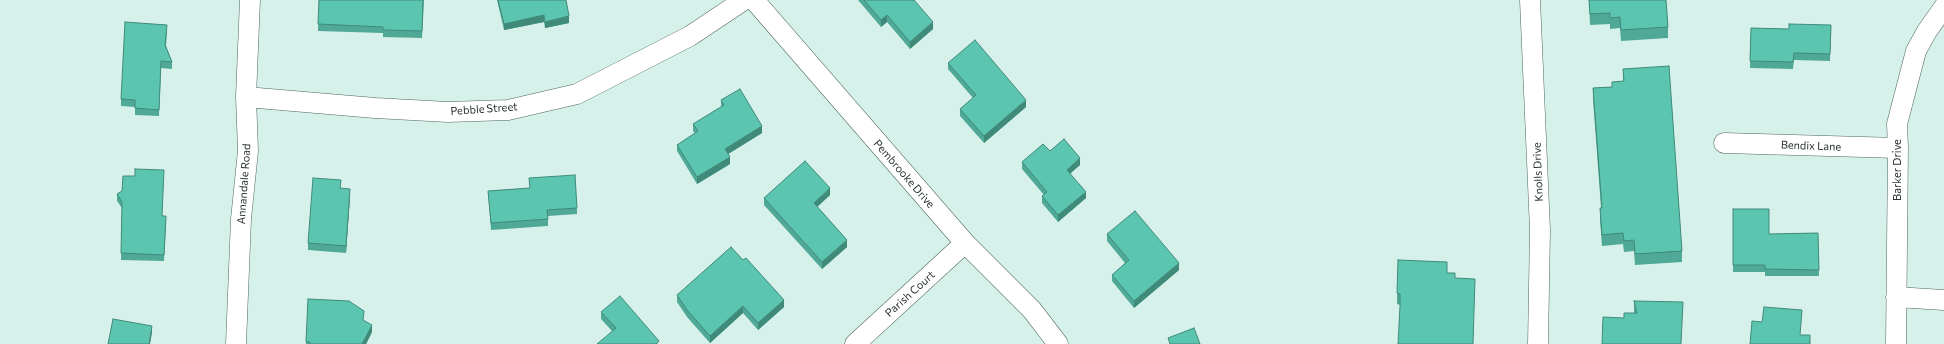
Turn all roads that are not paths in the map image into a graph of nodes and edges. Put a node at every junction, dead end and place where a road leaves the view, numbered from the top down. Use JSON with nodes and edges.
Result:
{"nodes":[{"id":1,"x":250,"y":0,"type":"edge"},
{"id":2,"x":744,"y":0,"type":"edge"},
{"id":3,"x":754,"y":0,"type":"edge"},
{"id":4,"x":1530,"y":0,"type":"edge"},
{"id":5,"x":1944,"y":7,"type":"edge"},
{"id":6,"x":246,"y":97,"type":"junction"},
{"id":7,"x":1724,"y":143,"type":"dead end"},
{"id":8,"x":1898,"y":148,"type":"junction"},
{"id":9,"x":965,"y":243,"type":"junction"},
{"id":10,"x":1896,"y":297,"type":"junction"},
{"id":11,"x":1944,"y":300,"type":"edge"},
{"id":12,"x":236,"y":344,"type":"edge"},
{"id":13,"x":855,"y":344,"type":"edge"},
{"id":14,"x":1058,"y":344,"type":"edge"},
{"id":15,"x":1538,"y":344,"type":"edge"},
{"id":16,"x":1896,"y":344,"type":"edge"}],
"edges":[{"from":1,"to":6,"type":"street","name":"Annandale Road"},
{"from":2,"to":6,"type":"street","name":"Pebble Street"},
{"from":3,"to":9,"type":"street","name":"Pembrooke Drive"},
{"from":4,"to":15,"type":"street","name":"Knolls Drive"},
{"from":5,"to":8,"type":"street","name":"Barker Drive"},
{"from":6,"to":12,"type":"street","name":"Annandale Road"},
{"from":7,"to":8,"type":"street","name":"Bendix Lane"},
{"from":8,"to":10,"type":"street","name":"Barker Drive"},
{"from":9,"to":13,"type":"street","name":"Parish Court"},
{"from":9,"to":14,"type":"street","name":"Pembrooke Drive"},
{"from":10,"to":11,"type":"street"},
{"from":10,"to":16,"type":"street","name":"Barker Drive"}]}
